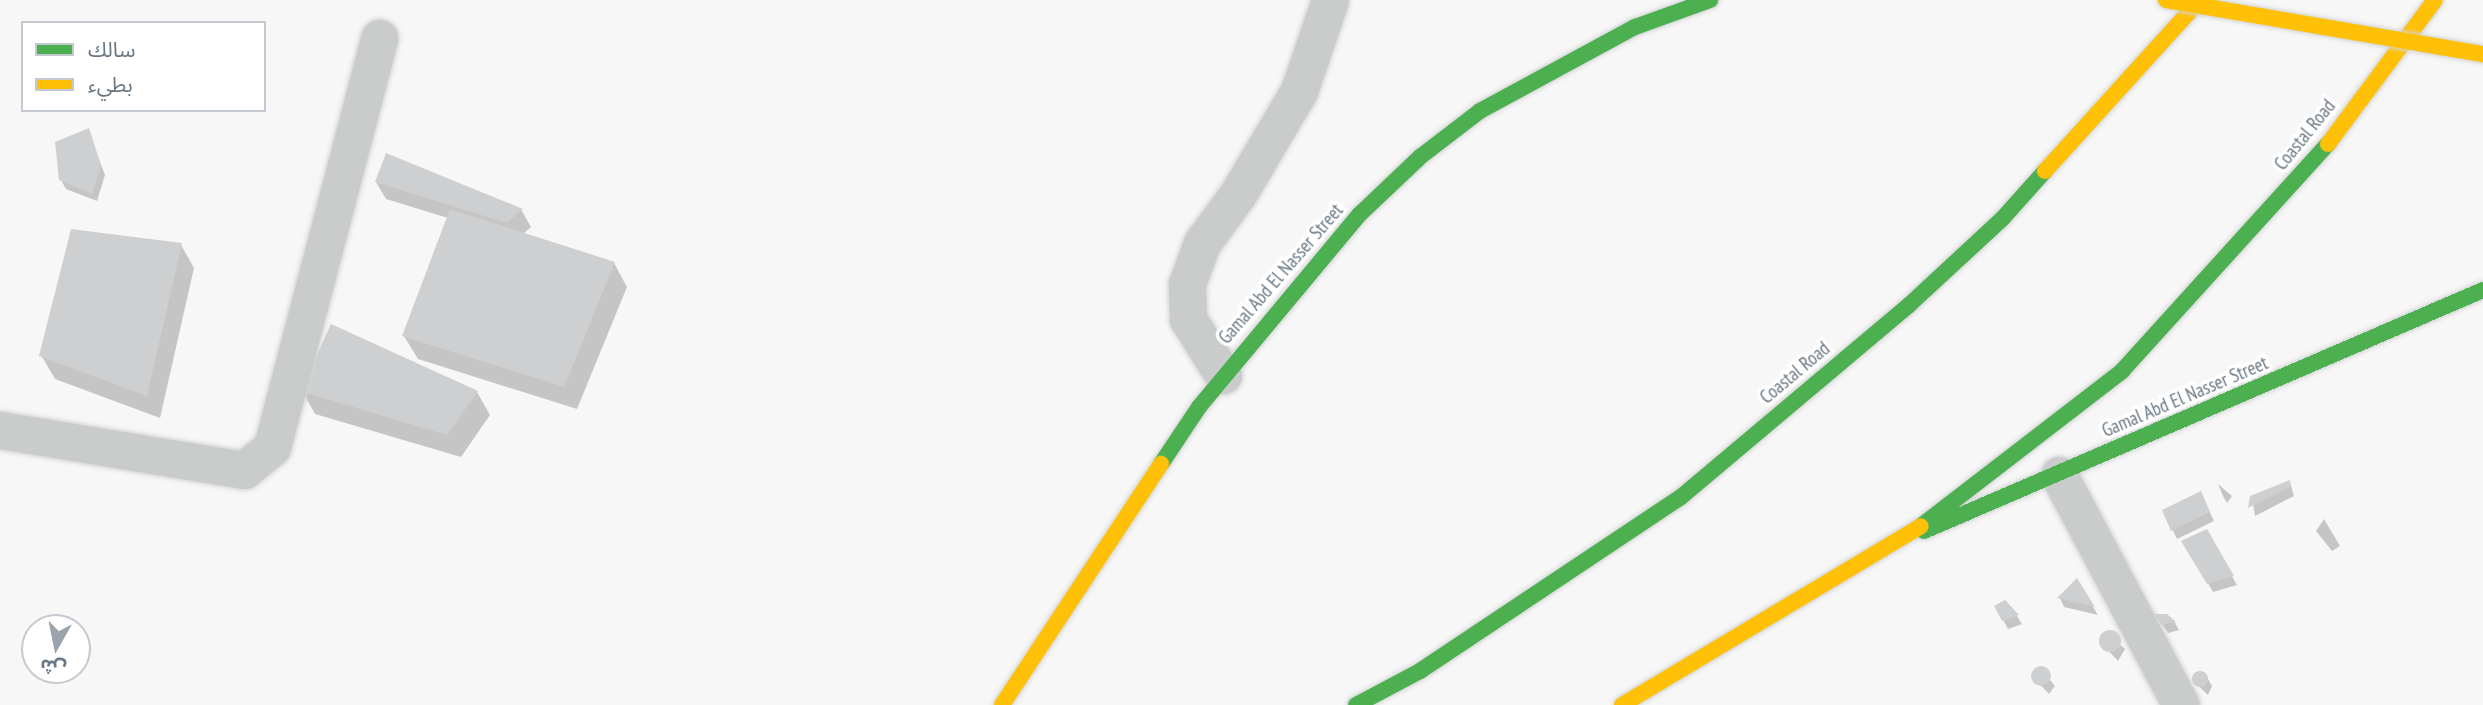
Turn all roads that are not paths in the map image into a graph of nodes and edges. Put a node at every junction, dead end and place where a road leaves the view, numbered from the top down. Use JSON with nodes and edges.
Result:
{"nodes":[{"id":1,"x":1330,"y":0,"type":"edge"},
{"id":2,"x":1710,"y":0,"type":"edge"},
{"id":3,"x":2166,"y":0,"type":"edge"},
{"id":4,"x":2200,"y":0,"type":"edge"},
{"id":5,"x":2435,"y":0,"type":"edge"},
{"id":6,"x":379,"y":38,"type":"dead end"},
{"id":7,"x":2483,"y":54,"type":"edge"},
{"id":8,"x":2483,"y":290,"type":"edge"},
{"id":9,"x":1223,"y":375,"type":"junction"},
{"id":10,"x":0,"y":430,"type":"edge"},
{"id":11,"x":2059,"y":475,"type":"junction"},
{"id":12,"x":1903,"y":540,"type":"junction"},
{"id":13,"x":1002,"y":705,"type":"edge"},
{"id":14,"x":1356,"y":705,"type":"edge"},
{"id":15,"x":1622,"y":705,"type":"edge"},
{"id":16,"x":2181,"y":705,"type":"edge"}],
"edges":[{"from":1,"to":9,"type":"street"},
{"from":2,"to":9,"type":"main road","name":"Gamal Abd El Nasser Street"},
{"from":3,"to":7,"type":"main road","bridge":true},
{"from":4,"to":14,"type":"main road","name":"Coastal Road"},
{"from":5,"to":12,"type":"main road","name":"Coastal Road"},
{"from":6,"to":10,"type":"street"},
{"from":8,"to":11,"type":"main road","name":"Gamal Abd El Nasser Street"},
{"from":9,"to":13,"type":"main road","name":"Gamal Abd El Nasser Street"},
{"from":11,"to":12,"type":"main road","name":"Gamal Abd El Nasser Street"},
{"from":11,"to":16,"type":"street"},
{"from":12,"to":15,"type":"main road","name":"Coastal Road"}]}
